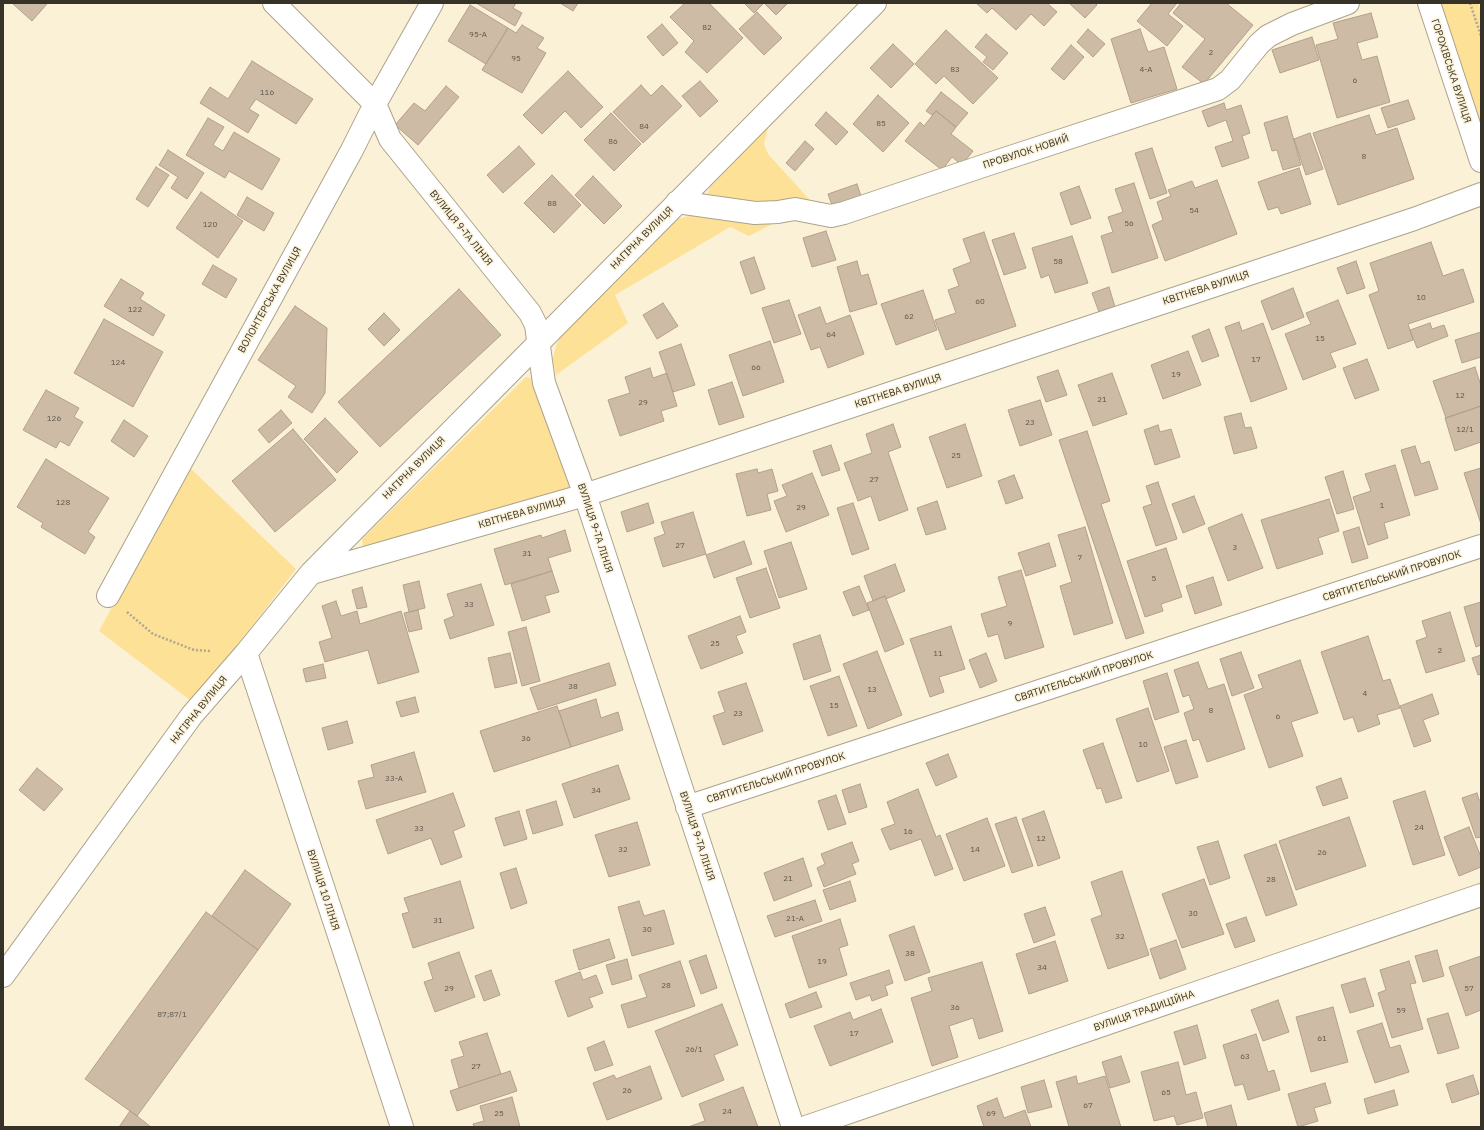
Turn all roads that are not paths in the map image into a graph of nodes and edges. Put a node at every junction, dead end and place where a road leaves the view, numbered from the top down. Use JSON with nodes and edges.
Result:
{"nodes":[{"id":1,"x":274,"y":3,"type":"edge"},
{"id":2,"x":432,"y":3,"type":"edge"},
{"id":3,"x":874,"y":3,"type":"edge"},
{"id":4,"x":1348,"y":3,"type":"edge"},
{"id":5,"x":1429,"y":3,"type":"edge"},
{"id":6,"x":375,"y":104,"type":"junction"},
{"id":7,"x":1481,"y":161,"type":"edge"},
{"id":8,"x":1481,"y":194,"type":"edge"},
{"id":9,"x":677,"y":202,"type":"junction"},
{"id":10,"x":538,"y":343,"type":"junction"},
{"id":11,"x":585,"y":495,"type":"junction"},
{"id":12,"x":1481,"y":546,"type":"edge"},
{"id":13,"x":311,"y":573,"type":"junction"},
{"id":14,"x":108,"y":596,"type":"road end"},
{"id":15,"x":246,"y":653,"type":"junction"},
{"id":16,"x":687,"y":807,"type":"junction"},
{"id":17,"x":1481,"y":895,"type":"edge"},
{"id":18,"x":3,"y":976,"type":"edge"},
{"id":19,"x":402,"y":1127,"type":"edge"},
{"id":20,"x":793,"y":1127,"type":"edge"},
{"id":21,"x":806,"y":1127,"type":"edge"}],
"edges":[{"from":1,"to":6,"type":"street","name":"ВУЛИЦЯ 9-ТА ЛІНІЯ"},
{"from":2,"to":6,"type":"street","name":"ВОЛОНТЕРСЬКА ВУЛИЦЯ"},
{"from":3,"to":9,"type":"street","name":"НАГІРНА ВУЛИЦЯ"},
{"from":4,"to":9,"type":"street","name":"ПРОВУЛОК НОВИЙ"},
{"from":5,"to":7,"type":"street","name":"ГОРОХІВСЬКА ВУЛИЦЯ"},
{"from":6,"to":10,"type":"street","name":"ВУЛИЦЯ 9-ТА ЛІНІЯ"},
{"from":6,"to":14,"type":"street","name":"ВОЛОНТЕРСЬКА ВУЛИЦЯ"},
{"from":8,"to":11,"type":"street","name":"КВІТНЕВА ВУЛИЦЯ"},
{"from":9,"to":10,"type":"street","name":"НАГІРНА ВУЛИЦЯ"},
{"from":10,"to":11,"type":"street","name":"ВУЛИЦЯ 9-ТА ЛІНІЯ"},
{"from":10,"to":13,"type":"street","name":"НАГІРНА ВУЛИЦЯ"},
{"from":11,"to":13,"type":"street","name":"КВІТНЕВА ВУЛИЦЯ"},
{"from":11,"to":16,"type":"street","name":"ВУЛИЦЯ 9-ТА ЛІНІЯ"},
{"from":12,"to":16,"type":"street","name":"СВЯТИТЕЛЬСЬКИЙ ПРОВУЛОК"},
{"from":13,"to":15,"type":"street","name":"НАГІРНА ВУЛИЦЯ"},
{"from":15,"to":18,"type":"street","name":"НАГІРНА ВУЛИЦЯ"},
{"from":15,"to":19,"type":"street","name":"ВУЛИЦЯ 10 ЛІНІЯ"},
{"from":16,"to":20,"type":"street","name":"ВУЛИЦЯ 9-ТА ЛІНІЯ"},
{"from":17,"to":21,"type":"street","name":"ВУЛИЦЯ ТРАДИЦІЙНА"}]}
